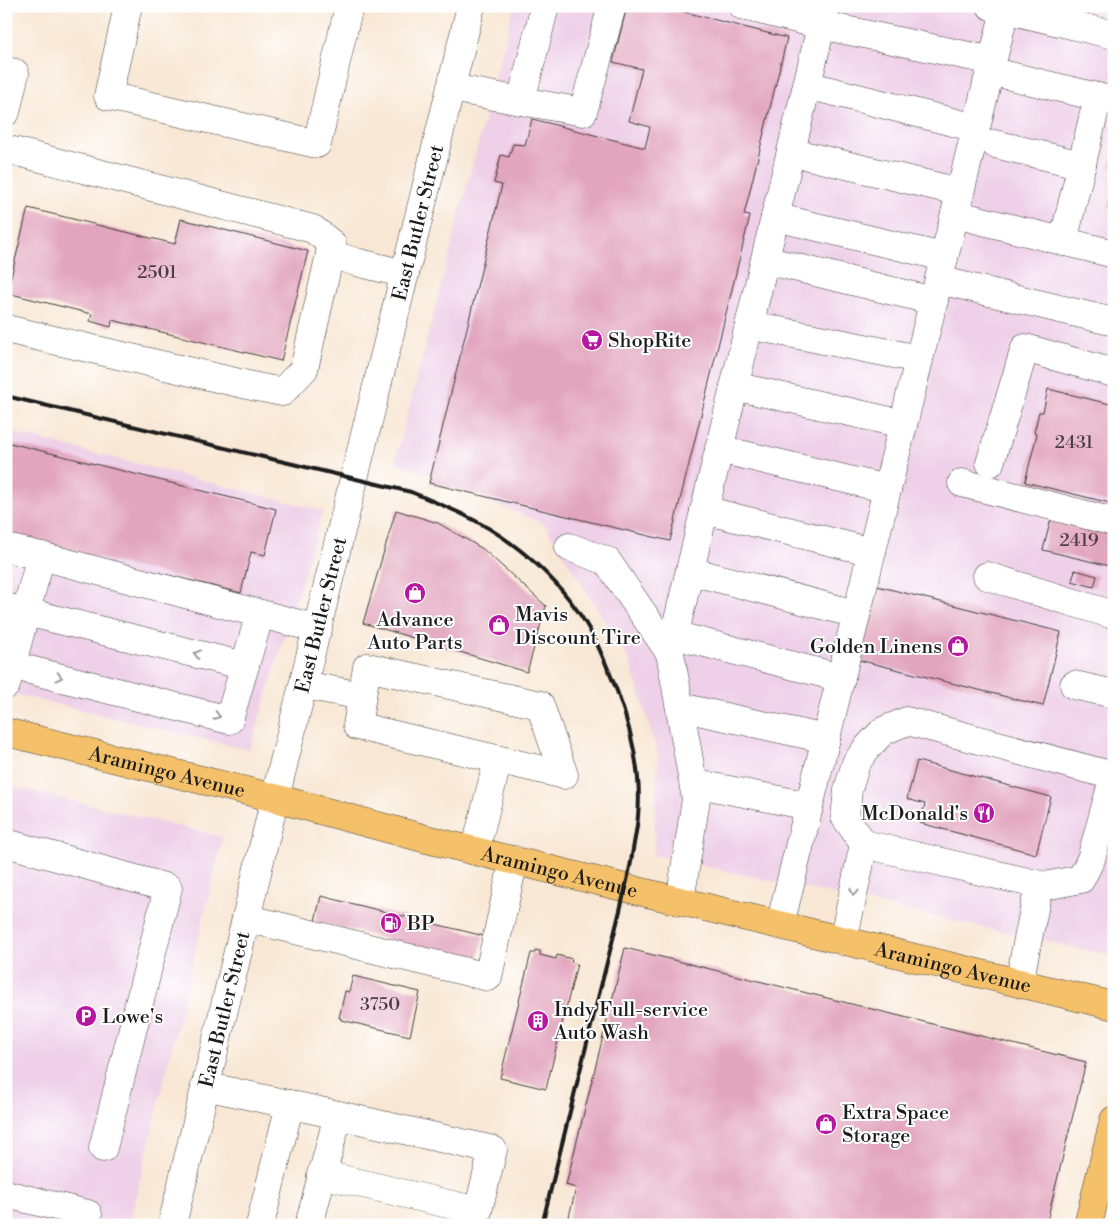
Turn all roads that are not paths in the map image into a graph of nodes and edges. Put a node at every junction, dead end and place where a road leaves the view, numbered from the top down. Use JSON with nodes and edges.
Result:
{"nodes":[{"id":1,"x":128,"y":6,"type":"edge"},
{"id":2,"x":349,"y":6,"type":"edge"},
{"id":3,"x":471,"y":6,"type":"edge"},
{"id":4,"x":545,"y":6,"type":"edge"},
{"id":5,"x":612,"y":6,"type":"edge"},
{"id":6,"x":743,"y":6,"type":"edge"},
{"id":7,"x":1001,"y":7,"type":"edge"},
{"id":8,"x":824,"y":16,"type":"edge"},
{"id":9,"x":1073,"y":16,"type":"edge"},
{"id":10,"x":1114,"y":35,"type":"edge"},
{"id":11,"x":992,"y":66,"type":"junction"},
{"id":12,"x":6,"y":70,"type":"edge"},
{"id":13,"x":807,"y":86,"type":"junction"},
{"id":14,"x":451,"y":88,"type":"junction"},
{"id":15,"x":1106,"y":99,"type":"edge"},
{"id":16,"x":521,"y":102,"type":"junction"},
{"id":17,"x":6,"y":112,"type":"edge"},
{"id":18,"x":985,"y":136,"type":"junction"},
{"id":19,"x":6,"y":149,"type":"edge"},
{"id":20,"x":791,"y":152,"type":"junction"},
{"id":21,"x":1082,"y":164,"type":"junction"},
{"id":22,"x":957,"y":203,"type":"junction"},
{"id":23,"x":775,"y":217,"type":"junction"},
{"id":24,"x":1063,"y":242,"type":"junction"},
{"id":25,"x":330,"y":254,"type":"junction"},
{"id":26,"x":1114,"y":254,"type":"edge"},
{"id":27,"x":765,"y":260,"type":"junction"},
{"id":28,"x":405,"y":274,"type":"junction"},
{"id":29,"x":939,"y":279,"type":"junction"},
{"id":30,"x":1114,"y":322,"type":"edge"},
{"id":31,"x":749,"y":325,"type":"junction"},
{"id":32,"x":6,"y":330,"type":"edge"},
{"id":33,"x":919,"y":359,"type":"junction"},
{"id":34,"x":1114,"y":372,"type":"edge"},
{"id":35,"x":734,"y":386,"type":"junction"},
{"id":36,"x":903,"y":424,"type":"junction"},
{"id":37,"x":719,"y":449,"type":"junction"},
{"id":38,"x":990,"y":462,"type":"dead end"},
{"id":39,"x":962,"y":483,"type":"dead end"},
{"id":40,"x":887,"y":489,"type":"junction"},
{"id":41,"x":704,"y":510,"type":"junction"},
{"id":42,"x":1114,"y":522,"type":"edge"},
{"id":43,"x":569,"y":547,"type":"dead end"},
{"id":44,"x":6,"y":548,"type":"edge"},
{"id":45,"x":872,"y":552,"type":"junction"},
{"id":46,"x":41,"y":556,"type":"junction"},
{"id":47,"x":690,"y":571,"type":"junction"},
{"id":48,"x":986,"y":576,"type":"dead end"},
{"id":49,"x":16,"y":610,"type":"edge"},
{"id":50,"x":260,"y":614,"type":"junction"},
{"id":51,"x":856,"y":614,"type":"junction"},
{"id":52,"x":1114,"y":614,"type":"edge"},
{"id":53,"x":318,"y":629,"type":"junction"},
{"id":54,"x":672,"y":644,"type":"junction"},
{"id":55,"x":245,"y":666,"type":"junction"},
{"id":56,"x":8,"y":671,"type":"edge"},
{"id":57,"x":840,"y":678,"type":"junction"},
{"id":58,"x":304,"y":684,"type":"junction"},
{"id":59,"x":1074,"y":685,"type":"dead end"},
{"id":60,"x":1114,"y":694,"type":"edge"},
{"id":61,"x":362,"y":696,"type":"junction"},
{"id":62,"x":680,"y":707,"type":"junction"},
{"id":63,"x":6,"y":732,"type":"edge"},
{"id":64,"x":826,"y":739,"type":"junction"},
{"id":65,"x":498,"y":760,"type":"junction"},
{"id":66,"x":694,"y":783,"type":"junction"},
{"id":67,"x":275,"y":798,"type":"junction"},
{"id":68,"x":809,"y":806,"type":"junction"},
{"id":69,"x":6,"y":843,"type":"edge"},
{"id":70,"x":864,"y":844,"type":"junction"},
{"id":71,"x":475,"y":851,"type":"junction"},
{"id":72,"x":514,"y":860,"type":"junction"},
{"id":73,"x":1039,"y":885,"type":"junction"},
{"id":74,"x":680,"y":902,"type":"junction"},
{"id":75,"x":246,"y":918,"type":"junction"},
{"id":76,"x":780,"y":925,"type":"junction"},
{"id":77,"x":843,"y":941,"type":"junction"},
{"id":78,"x":1019,"y":983,"type":"junction"},
{"id":79,"x":1114,"y":1006,"type":"edge"},
{"id":80,"x":206,"y":1086,"type":"junction"},
{"id":81,"x":290,"y":1104,"type":"junction"},
{"id":82,"x":338,"y":1115,"type":"junction"},
{"id":83,"x":1114,"y":1120,"type":"edge"},
{"id":84,"x":103,"y":1148,"type":"dead end"},
{"id":85,"x":321,"y":1174,"type":"junction"},
{"id":86,"x":6,"y":1194,"type":"edge"},
{"id":87,"x":87,"y":1219,"type":"edge"},
{"id":88,"x":172,"y":1225,"type":"edge"},
{"id":89,"x":260,"y":1225,"type":"edge"},
{"id":90,"x":309,"y":1225,"type":"edge"},
{"id":91,"x":1088,"y":1225,"type":"edge"}],
"edges":[{"from":1,"to":2,"type":"street"},
{"from":3,"to":14,"type":"street","name":"East Butler Street"},
{"from":4,"to":16,"type":"street"},
{"from":5,"to":16,"type":"street"},
{"from":6,"to":8,"type":"street"},
{"from":7,"to":9,"type":"street"},
{"from":7,"to":11,"type":"street"},
{"from":8,"to":11,"type":"street"},
{"from":8,"to":13,"type":"street"},
{"from":9,"to":10,"type":"street"},
{"from":11,"to":15,"type":"street"},
{"from":11,"to":18,"type":"street"},
{"from":12,"to":17,"type":"street"},
{"from":13,"to":18,"type":"street"},
{"from":13,"to":20,"type":"street"},
{"from":14,"to":16,"type":"street"},
{"from":14,"to":28,"type":"street","name":"East Butler Street"},
{"from":15,"to":21,"type":"street"},
{"from":18,"to":21,"type":"street"},
{"from":18,"to":22,"type":"street"},
{"from":19,"to":25,"type":"street"},
{"from":20,"to":22,"type":"street"},
{"from":20,"to":23,"type":"street"},
{"from":21,"to":24,"type":"street"},
{"from":22,"to":24,"type":"street"},
{"from":22,"to":29,"type":"street"},
{"from":23,"to":27,"type":"street"},
{"from":23,"to":29,"type":"street"},
{"from":24,"to":26,"type":"street"},
{"from":25,"to":28,"type":"street"},
{"from":25,"to":32,"type":"street"},
{"from":27,"to":29,"type":"street"},
{"from":27,"to":31,"type":"street"},
{"from":28,"to":53,"type":"street","name":"East Butler Street"},
{"from":29,"to":30,"type":"street"},
{"from":29,"to":33,"type":"street"},
{"from":31,"to":33,"type":"street"},
{"from":31,"to":35,"type":"street"},
{"from":33,"to":36,"type":"street"},
{"from":34,"to":38,"type":"street"},
{"from":35,"to":36,"type":"street"},
{"from":35,"to":37,"type":"street"},
{"from":36,"to":40,"type":"street"},
{"from":37,"to":40,"type":"street"},
{"from":37,"to":41,"type":"street"},
{"from":39,"to":42,"type":"street"},
{"from":40,"to":45,"type":"street"},
{"from":41,"to":45,"type":"street"},
{"from":41,"to":47,"type":"street"},
{"from":43,"to":54,"type":"street"},
{"from":44,"to":46,"type":"street"},
{"from":45,"to":51,"type":"street"},
{"from":46,"to":49,"type":"street"},
{"from":46,"to":50,"type":"street"},
{"from":47,"to":51,"type":"street"},
{"from":47,"to":54,"type":"street"},
{"from":48,"to":52,"type":"street"},
{"from":55,"to":49,"type":"street","one_way":true},
{"from":49,"to":56,"type":"street"},
{"from":50,"to":53,"type":"street"},
{"from":50,"to":55,"type":"street"},
{"from":51,"to":57,"type":"street"},
{"from":53,"to":58,"type":"street","name":"East Butler Street"},
{"from":54,"to":57,"type":"street"},
{"from":54,"to":62,"type":"street"},
{"from":56,"to":55,"type":"street","one_way":true},
{"from":57,"to":64,"type":"street"},
{"from":58,"to":61,"type":"street"},
{"from":58,"to":67,"type":"street","name":"East Butler Street"},
{"from":59,"to":60,"type":"street"},
{"from":61,"to":65,"type":"street"},
{"from":61,"to":65,"type":"street"},
{"from":62,"to":64,"type":"street"},
{"from":62,"to":66,"type":"street"},
{"from":63,"to":67,"type":"main road","name":"Aramingo Avenue"},
{"from":64,"to":68,"type":"street"},
{"from":65,"to":71,"type":"street"},
{"from":66,"to":68,"type":"street"},
{"from":66,"to":74,"type":"street"},
{"from":67,"to":71,"type":"main road","name":"Aramingo Avenue"},
{"from":67,"to":75,"type":"street","name":"East Butler Street"},
{"from":68,"to":76,"type":"street"},
{"from":69,"to":84,"type":"street"},
{"from":70,"to":73,"type":"street"},
{"from":70,"to":73,"type":"street"},
{"from":70,"to":77,"type":"street","one_way":true},
{"from":71,"to":72,"type":"main road","name":"Aramingo Avenue"},
{"from":72,"to":74,"type":"main road","name":"Aramingo Avenue"},
{"from":72,"to":75,"type":"street"},
{"from":73,"to":78,"type":"street"},
{"from":74,"to":76,"type":"main road","name":"Aramingo Avenue"},
{"from":75,"to":80,"type":"street","name":"East Butler Street"},
{"from":76,"to":77,"type":"main road","name":"Aramingo Avenue"},
{"from":77,"to":78,"type":"main road","name":"Aramingo Avenue"},
{"from":78,"to":79,"type":"main road","name":"Aramingo Avenue"},
{"from":80,"to":81,"type":"street"},
{"from":80,"to":88,"type":"street","name":"East Butler Street"},
{"from":81,"to":82,"type":"street"},
{"from":81,"to":89,"type":"street"},
{"from":82,"to":85,"type":"street"},
{"from":82,"to":85,"type":"street"},
{"from":83,"to":91,"type":"main road"},
{"from":85,"to":90,"type":"street"},
{"from":86,"to":87,"type":"street"}]}
